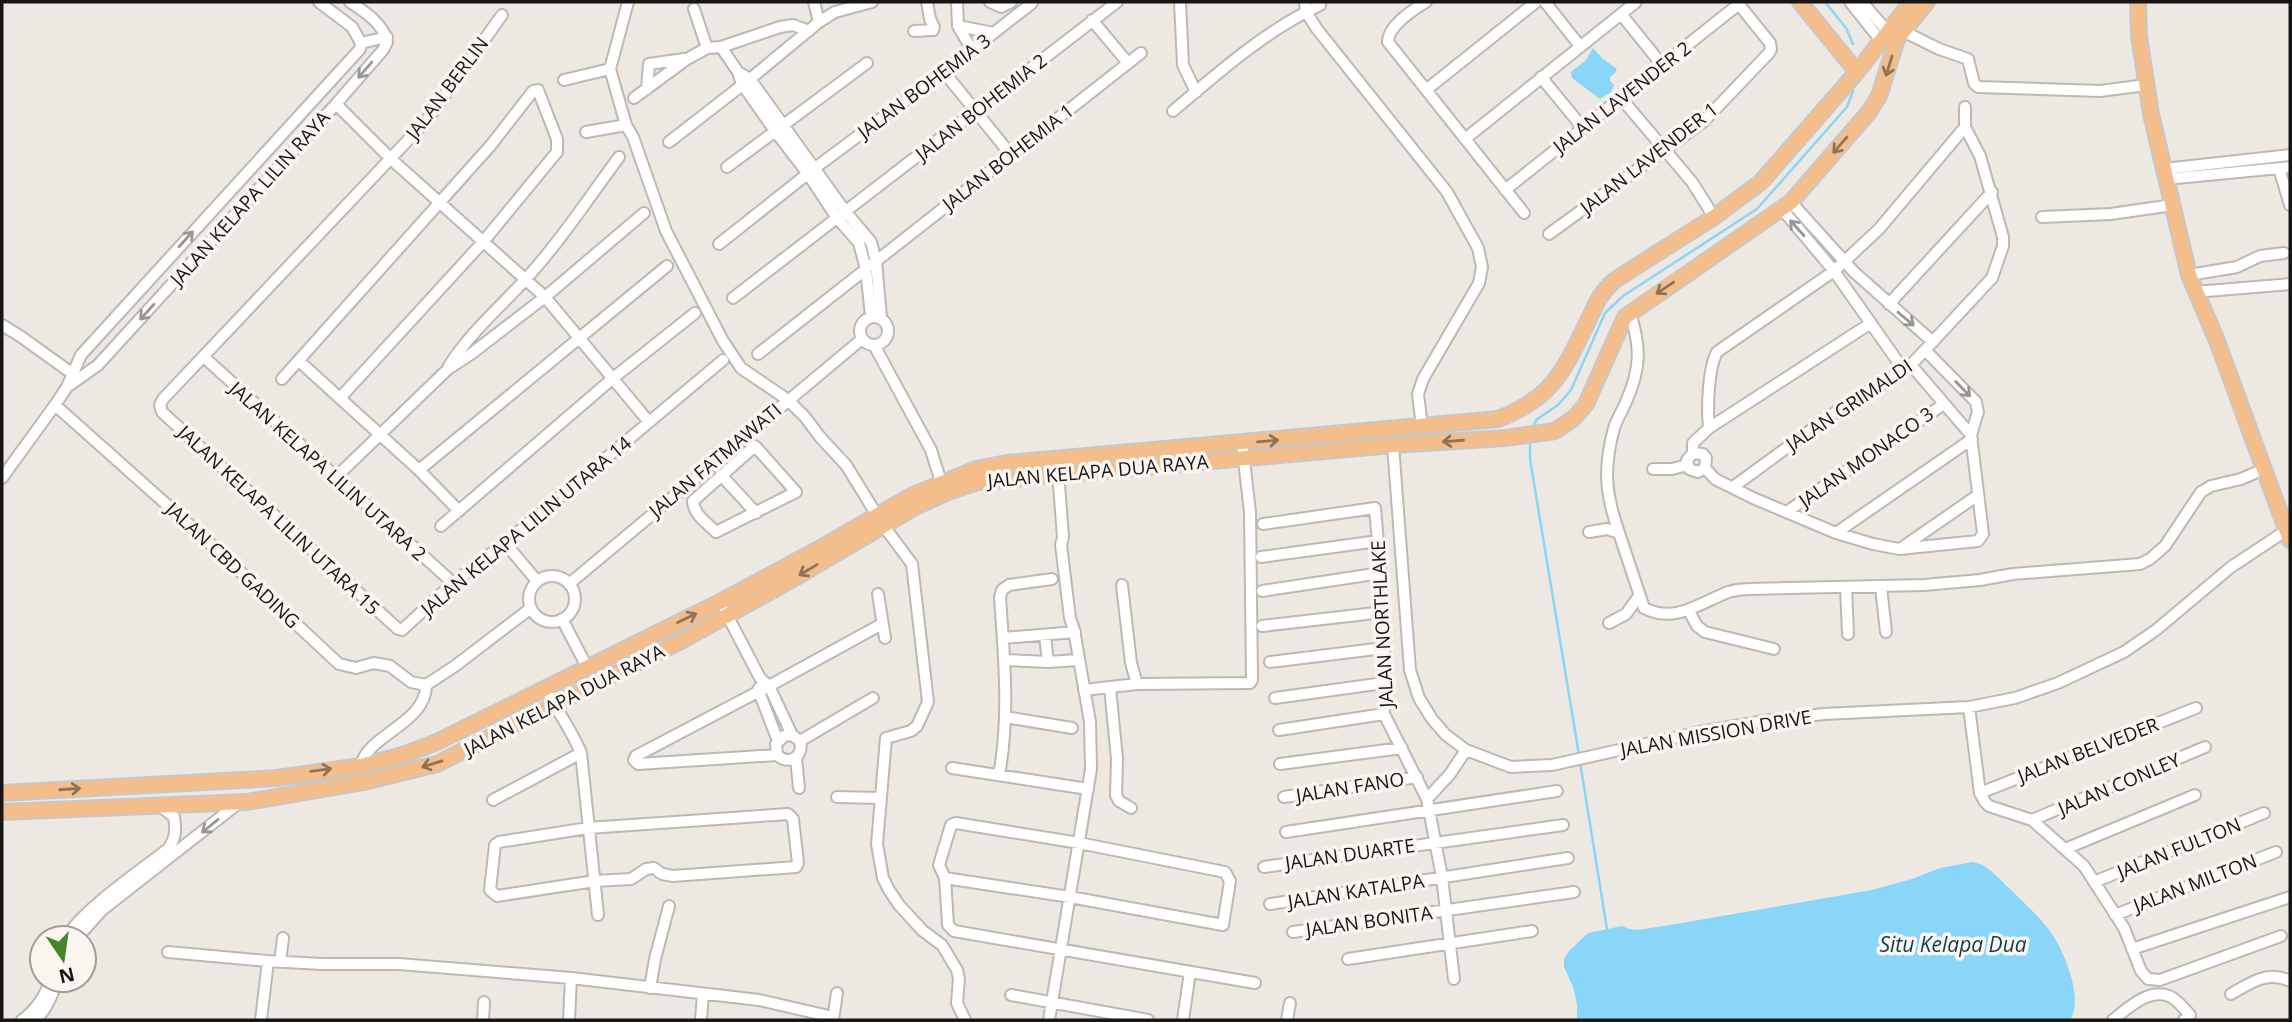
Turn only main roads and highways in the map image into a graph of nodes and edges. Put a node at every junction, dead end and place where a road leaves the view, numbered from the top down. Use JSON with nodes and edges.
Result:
{"nodes":[{"id":1,"x":1800,"y":2,"type":"edge"},
{"id":2,"x":1911,"y":2,"type":"edge"},
{"id":3,"x":1927,"y":2,"type":"edge"},
{"id":4,"x":2138,"y":2,"type":"edge"},
{"id":5,"x":1857,"y":72,"type":"junction"},
{"id":6,"x":1498,"y":419,"type":"junction"},
{"id":7,"x":1502,"y":438,"type":"junction"},
{"id":8,"x":1243,"y":451,"type":"junction"},
{"id":9,"x":881,"y":521,"type":"junction"},
{"id":10,"x":2289,"y":535,"type":"edge"},
{"id":11,"x":724,"y":609,"type":"junction"},
{"id":12,"x":277,"y":778,"type":"junction"},
{"id":13,"x":2,"y":793,"type":"edge"},
{"id":14,"x":278,"y":796,"type":"junction"},
{"id":15,"x":2,"y":812,"type":"edge"}],
"edges":[{"from":1,"to":5,"type":"main road"},
{"from":2,"to":5,"type":"main road","name":"JALAN KELAPA DUA RAYA"},
{"from":3,"to":7,"type":"main road","name":"JALAN KELAPA DUA RAYA","one_way":true},
{"from":4,"to":10,"type":"main road"},
{"from":5,"to":6,"type":"main road","name":"JALAN KELAPA DUA RAYA"},
{"from":6,"to":7,"type":"main road"},
{"from":8,"to":6,"type":"main road","name":"JALAN KELAPA DUA RAYA","one_way":true},
{"from":7,"to":8,"type":"main road","name":"JALAN KELAPA DUA RAYA","one_way":true},
{"from":8,"to":9,"type":"main road","name":"JALAN KELAPA DUA RAYA"},
{"from":8,"to":9,"type":"main road","name":"JALAN KELAPA DUA RAYA"},
{"from":9,"to":11,"type":"main road","name":"JALAN KELAPA DUA RAYA"},
{"from":12,"to":11,"type":"main road","name":"JALAN KELAPA DUA RAYA","one_way":true},
{"from":11,"to":14,"type":"main road","name":"JALAN KELAPA DUA RAYA","one_way":true},
{"from":13,"to":12,"type":"main road","name":"JALAN KELAPA DUA RAYA","one_way":true},
{"from":12,"to":14,"type":"main road"},
{"from":14,"to":15,"type":"main road","name":"JALAN KELAPA DUA RAYA"}]}
